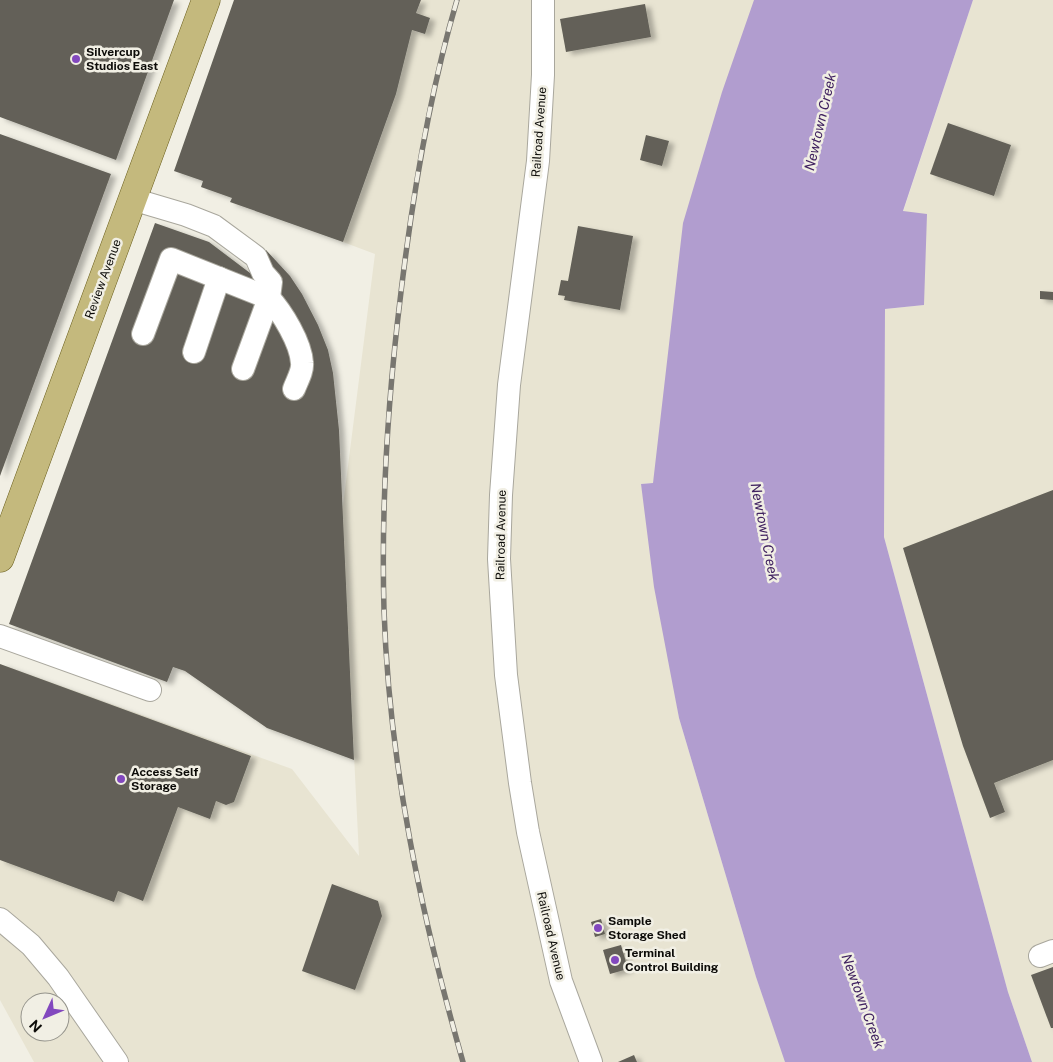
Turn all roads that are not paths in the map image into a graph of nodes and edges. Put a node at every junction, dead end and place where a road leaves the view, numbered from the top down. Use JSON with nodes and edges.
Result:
{"nodes":[{"id":1,"x":206,"y":0,"type":"edge"},
{"id":2,"x":543,"y":0,"type":"edge"},
{"id":3,"x":130,"y":204,"type":"junction"},
{"id":4,"x":219,"y":278,"type":"junction"},
{"id":5,"x":269,"y":298,"type":"junction"},
{"id":6,"x":143,"y":334,"type":"dead end"},
{"id":7,"x":194,"y":352,"type":"dead end"},
{"id":8,"x":243,"y":369,"type":"dead end"},
{"id":9,"x":294,"y":389,"type":"dead end"},
{"id":10,"x":0,"y":558,"type":"edge"},
{"id":11,"x":0,"y":636,"type":"edge"},
{"id":12,"x":150,"y":690,"type":"dead end"},
{"id":13,"x":0,"y":920,"type":"edge"},
{"id":14,"x":117,"y":1062,"type":"edge"},
{"id":15,"x":591,"y":1062,"type":"edge"}],
"edges":[{"from":1,"to":3,"type":"main road","name":"Review Avenue"},
{"from":2,"to":15,"type":"street","name":"Railroad Avenue"},
{"from":3,"to":5,"type":"street"},
{"from":3,"to":10,"type":"main road","name":"Review Avenue"},
{"from":4,"to":5,"type":"street"},
{"from":4,"to":6,"type":"street"},
{"from":4,"to":7,"type":"street"},
{"from":5,"to":8,"type":"street"},
{"from":5,"to":9,"type":"street"},
{"from":11,"to":12,"type":"street"},
{"from":13,"to":14,"type":"street"}]}
